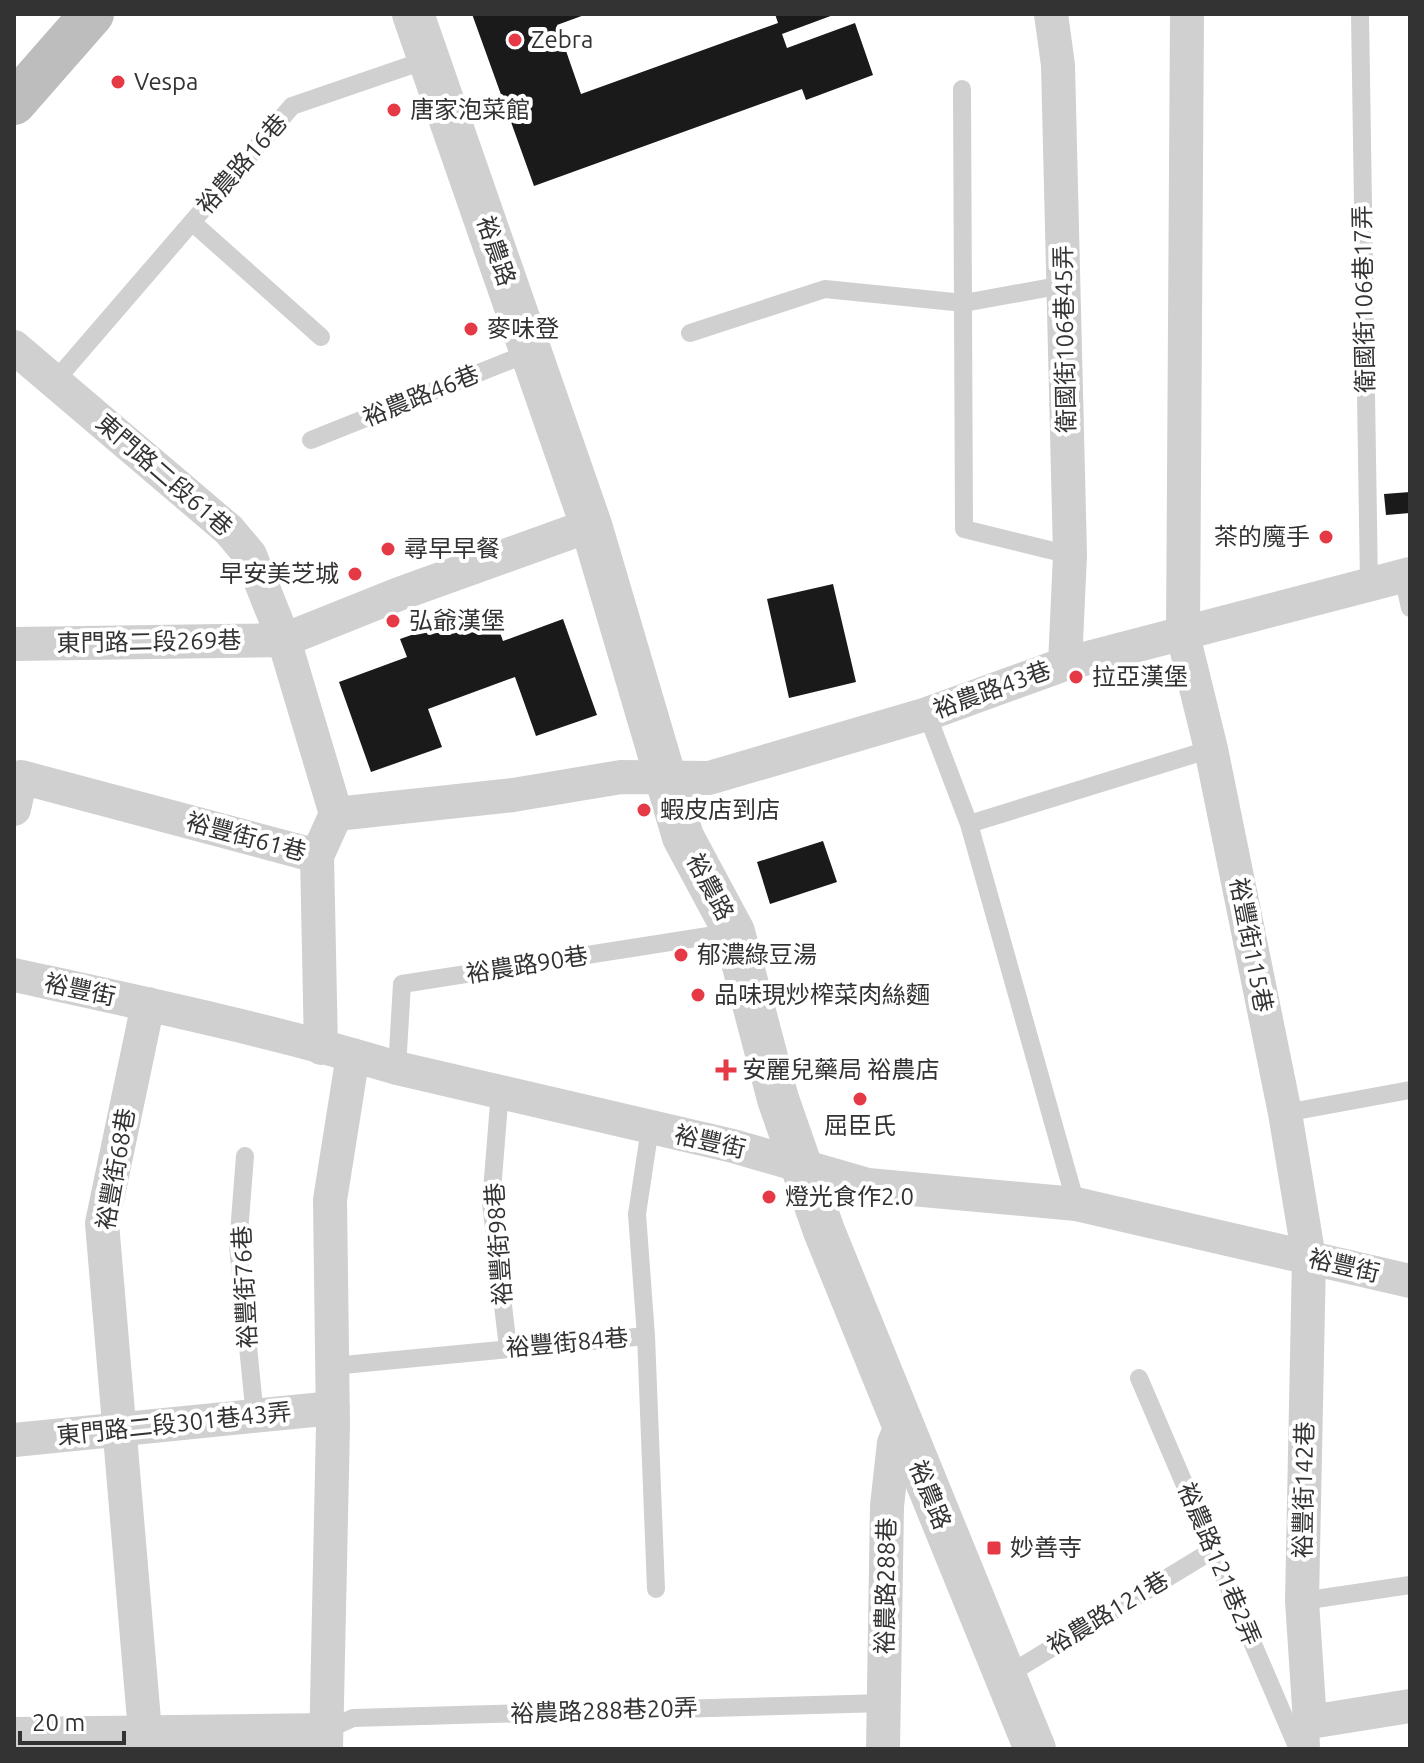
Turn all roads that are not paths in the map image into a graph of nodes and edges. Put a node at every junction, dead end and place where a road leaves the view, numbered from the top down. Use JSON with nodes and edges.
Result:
{"nodes":[{"id":1,"x":92,"y":14,"type":"edge"},
{"id":2,"x":413,"y":14,"type":"edge"},
{"id":3,"x":1051,"y":14,"type":"edge"},
{"id":4,"x":1187,"y":14,"type":"edge"},
{"id":5,"x":1360,"y":14,"type":"edge"},
{"id":6,"x":429,"y":59,"type":"junction"},
{"id":7,"x":962,"y":89,"type":"dead end"},
{"id":8,"x":14,"y":103,"type":"edge"},
{"id":9,"x":192,"y":222,"type":"junction"},
{"id":10,"x":1063,"y":285,"type":"junction"},
{"id":11,"x":964,"y":303,"type":"junction"},
{"id":12,"x":690,"y":333,"type":"dead end"},
{"id":13,"x":321,"y":337,"type":"dead end"},
{"id":14,"x":14,"y":347,"type":"edge"},
{"id":15,"x":531,"y":352,"type":"junction"},
{"id":16,"x":55,"y":381,"type":"junction"},
{"id":17,"x":311,"y":440,"type":"dead end"},
{"id":18,"x":591,"y":525,"type":"junction"},
{"id":19,"x":1070,"y":555,"type":"junction"},
{"id":20,"x":1369,"y":584,"type":"junction"},
{"id":21,"x":1408,"y":586,"type":"edge"},
{"id":22,"x":1183,"y":635,"type":"junction"},
{"id":23,"x":284,"y":640,"type":"junction"},
{"id":24,"x":14,"y":644,"type":"edge"},
{"id":25,"x":1065,"y":664,"type":"junction"},
{"id":26,"x":927,"y":714,"type":"junction"},
{"id":27,"x":1211,"y":749,"type":"junction"},
{"id":28,"x":666,"y":776,"type":"junction"},
{"id":29,"x":14,"y":809,"type":"edge"},
{"id":30,"x":336,"y":814,"type":"junction"},
{"id":31,"x":969,"y":824,"type":"junction"},
{"id":32,"x":317,"y":856,"type":"junction"},
{"id":33,"x":734,"y":932,"type":"junction"},
{"id":34,"x":14,"y":975,"type":"edge"},
{"id":35,"x":148,"y":1004,"type":"junction"},
{"id":36,"x":337,"y":1051,"type":"junction"},
{"id":37,"x":397,"y":1068,"type":"junction"},
{"id":38,"x":1410,"y":1090,"type":"edge"},
{"id":39,"x":500,"y":1091,"type":"junction"},
{"id":40,"x":1285,"y":1113,"type":"junction"},
{"id":41,"x":650,"y":1128,"type":"junction"},
{"id":42,"x":245,"y":1156,"type":"dead end"},
{"id":43,"x":801,"y":1166,"type":"junction"},
{"id":44,"x":1076,"y":1204,"type":"junction"},
{"id":45,"x":1309,"y":1258,"type":"junction"},
{"id":46,"x":1410,"y":1281,"type":"edge"},
{"id":47,"x":646,"y":1336,"type":"junction"},
{"id":48,"x":508,"y":1348,"type":"junction"},
{"id":49,"x":333,"y":1366,"type":"junction"},
{"id":50,"x":1139,"y":1378,"type":"dead end"},
{"id":51,"x":333,"y":1408,"type":"junction"},
{"id":52,"x":255,"y":1417,"type":"junction"},
{"id":53,"x":902,"y":1424,"type":"junction"},
{"id":54,"x":119,"y":1431,"type":"junction"},
{"id":55,"x":14,"y":1440,"type":"edge"},
{"id":56,"x":1213,"y":1550,"type":"junction"},
{"id":57,"x":1410,"y":1585,"type":"edge"},
{"id":58,"x":656,"y":1589,"type":"dead end"},
{"id":59,"x":1302,"y":1601,"type":"junction"},
{"id":60,"x":1004,"y":1677,"type":"junction"},
{"id":61,"x":884,"y":1703,"type":"junction"},
{"id":62,"x":1410,"y":1706,"type":"edge"},
{"id":63,"x":145,"y":1732,"type":"junction"},
{"id":64,"x":14,"y":1734,"type":"edge"},
{"id":65,"x":326,"y":1740,"type":"edge"},
{"id":66,"x":1307,"y":1740,"type":"edge"},
{"id":67,"x":883,"y":1749,"type":"edge"},
{"id":68,"x":1035,"y":1749,"type":"edge"}],
"edges":[{"from":1,"to":8,"type":"main road"},
{"from":2,"to":6,"type":"street","name":"裕農路"},
{"from":3,"to":10,"type":"street","name":"衛國街106巷45弄"},
{"from":4,"to":22,"type":"street","name":"裕豐街115巷"},
{"from":5,"to":20,"type":"lane","name":"衛國街106巷17弄"},
{"from":6,"to":9,"type":"lane","name":"裕農路16巷"},
{"from":6,"to":15,"type":"street","name":"裕農路"},
{"from":7,"to":11,"type":"lane"},
{"from":9,"to":13,"type":"lane","name":"裕農路16巷"},
{"from":9,"to":16,"type":"lane","name":"裕農路16巷"},
{"from":10,"to":11,"type":"lane"},
{"from":10,"to":19,"type":"street","name":"衛國街106巷45弄"},
{"from":11,"to":12,"type":"lane"},
{"from":11,"to":19,"type":"lane"},
{"from":14,"to":16,"type":"street","name":"東門路二段61巷"},
{"from":15,"to":17,"type":"lane","name":"裕農路46巷"},
{"from":15,"to":18,"type":"street","name":"裕農路"},
{"from":16,"to":23,"type":"street","name":"東門路二段61巷"},
{"from":18,"to":23,"type":"street"},
{"from":18,"to":28,"type":"street","name":"裕農路"},
{"from":19,"to":25,"type":"street","name":"衛國街106巷45弄"},
{"from":20,"to":21,"type":"street","name":"裕農路43巷"},
{"from":20,"to":22,"type":"street","name":"裕農路43巷"},
{"from":22,"to":25,"type":"street","name":"裕農路43巷"},
{"from":22,"to":27,"type":"street","name":"裕豐街115巷"},
{"from":23,"to":24,"type":"street","name":"東門路二段269巷"},
{"from":23,"to":30,"type":"street","name":"東門路二段61巷"},
{"from":25,"to":26,"type":"street","name":"裕農路43巷"},
{"from":26,"to":28,"type":"street","name":"裕農路43巷"},
{"from":26,"to":31,"type":"lane"},
{"from":27,"to":31,"type":"lane"},
{"from":27,"to":40,"type":"street","name":"裕豐街115巷"},
{"from":28,"to":30,"type":"street","name":"裕農路43巷"},
{"from":28,"to":33,"type":"street","name":"裕農路"},
{"from":29,"to":32,"type":"street","name":"裕豐街61巷"},
{"from":30,"to":32,"type":"street"},
{"from":31,"to":44,"type":"lane"},
{"from":32,"to":36,"type":"street","name":"裕豐街61巷"},
{"from":33,"to":37,"type":"lane","name":"裕農路90巷"},
{"from":33,"to":43,"type":"street","name":"裕農路"},
{"from":34,"to":35,"type":"street","name":"裕豐街"},
{"from":35,"to":36,"type":"street","name":"裕豐街"},
{"from":35,"to":54,"type":"street","name":"裕豐街68巷"},
{"from":36,"to":37,"type":"street","name":"裕豐街"},
{"from":36,"to":49,"type":"street"},
{"from":37,"to":39,"type":"street","name":"裕豐街"},
{"from":38,"to":40,"type":"lane"},
{"from":39,"to":41,"type":"street","name":"裕豐街"},
{"from":39,"to":48,"type":"lane","name":"裕豐街98巷"},
{"from":40,"to":45,"type":"street","name":"裕豐街115巷"},
{"from":41,"to":43,"type":"street","name":"裕豐街"},
{"from":41,"to":47,"type":"lane"},
{"from":42,"to":52,"type":"lane","name":"裕豐街76巷"},
{"from":43,"to":44,"type":"street","name":"裕豐街"},
{"from":43,"to":53,"type":"street","name":"裕農路"},
{"from":44,"to":45,"type":"street","name":"裕豐街"},
{"from":45,"to":46,"type":"street","name":"裕豐街"},
{"from":45,"to":59,"type":"street","name":"裕豐街142巷"},
{"from":47,"to":48,"type":"lane","name":"裕豐街84巷"},
{"from":47,"to":58,"type":"lane","name":"裕豐街84巷"},
{"from":48,"to":49,"type":"lane","name":"裕豐街84巷"},
{"from":49,"to":51,"type":"street"},
{"from":50,"to":56,"type":"lane","name":"裕農路121巷2弄"},
{"from":51,"to":52,"type":"street","name":"東門路二段301巷43弄"},
{"from":51,"to":65,"type":"street"},
{"from":52,"to":54,"type":"street","name":"東門路二段301巷43弄"},
{"from":53,"to":60,"type":"street","name":"裕農路"},
{"from":53,"to":61,"type":"street","name":"裕農路288巷"},
{"from":54,"to":55,"type":"street","name":"東門路二段301巷43弄"},
{"from":54,"to":63,"type":"street","name":"裕豐街68巷"},
{"from":56,"to":60,"type":"lane","name":"裕農路121巷"},
{"from":56,"to":66,"type":"lane","name":"裕農路121巷2弄"},
{"from":57,"to":59,"type":"lane"},
{"from":59,"to":66,"type":"street","name":"裕豐街142巷"},
{"from":60,"to":68,"type":"street","name":"裕農路"},
{"from":61,"to":65,"type":"lane","name":"裕農路288巷20弄"},
{"from":61,"to":67,"type":"street","name":"裕農路288巷"},
{"from":62,"to":66,"type":"street"},
{"from":63,"to":64,"type":"street"},
{"from":63,"to":65,"type":"street"}]}
